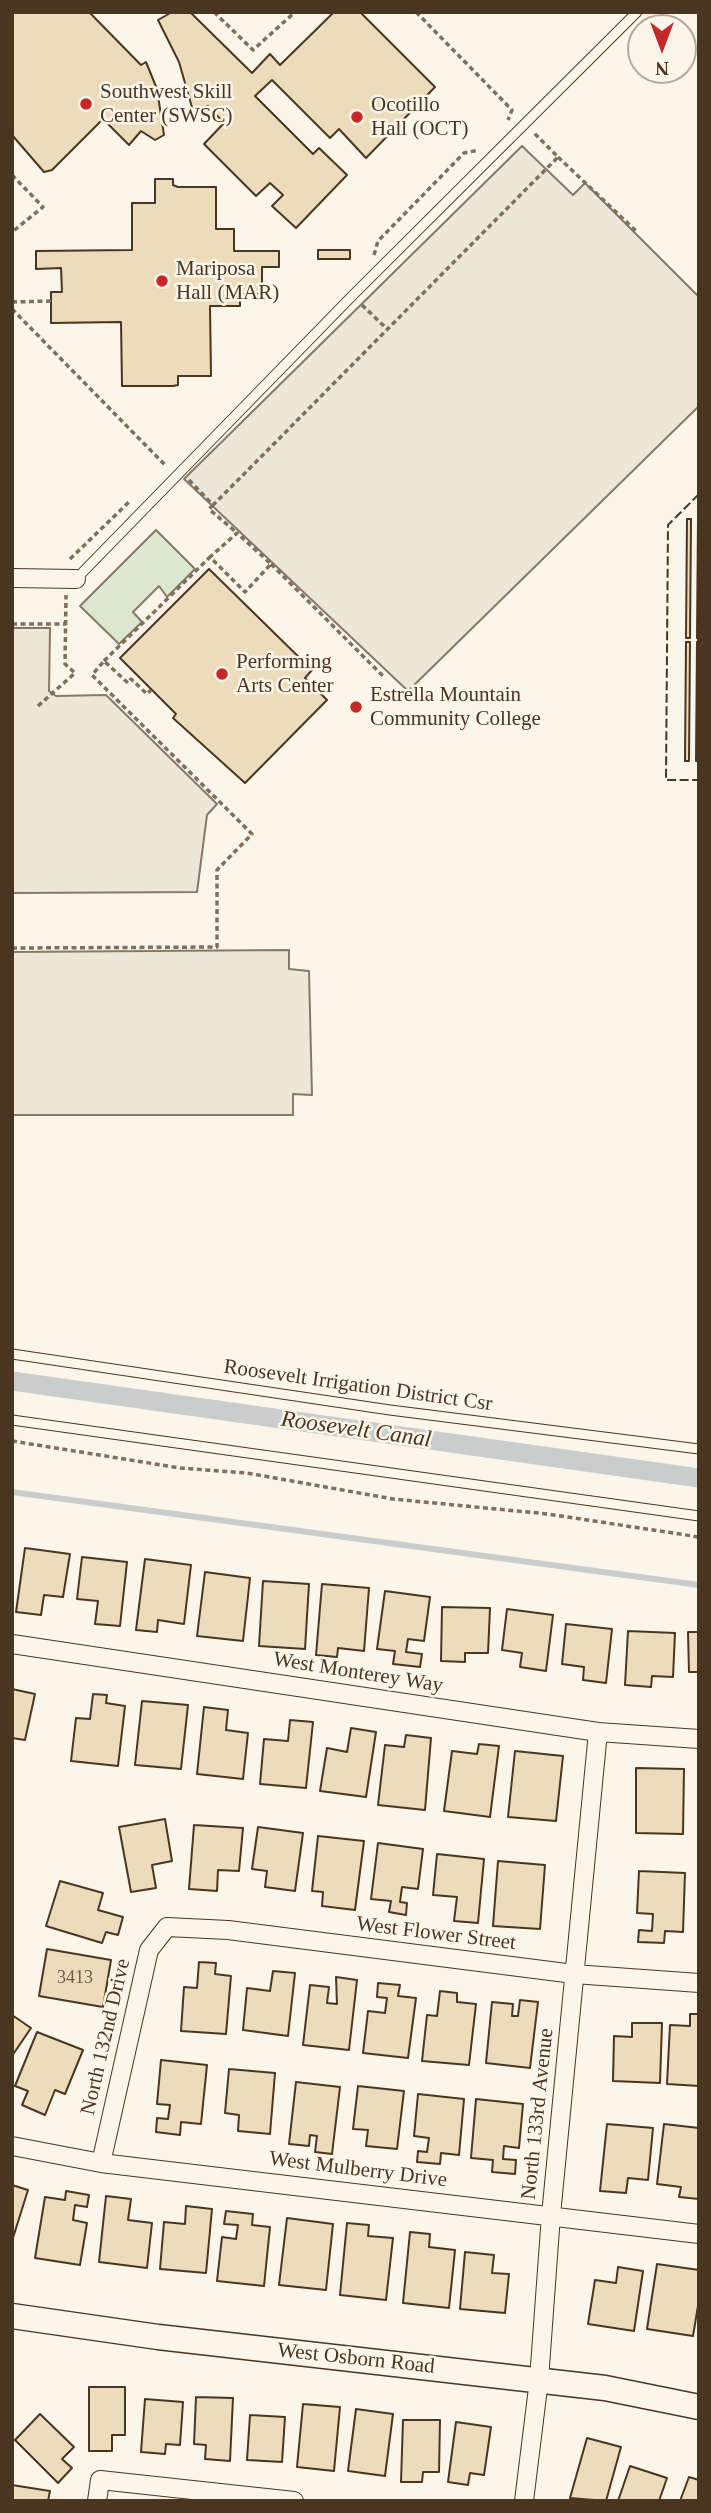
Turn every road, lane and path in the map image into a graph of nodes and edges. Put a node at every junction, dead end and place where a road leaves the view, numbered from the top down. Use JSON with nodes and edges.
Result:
{"nodes":[{"id":1,"x":214,"y":12,"type":"edge"},
{"id":2,"x":295,"y":12,"type":"edge"},
{"id":3,"x":416,"y":12,"type":"edge"},
{"id":4,"x":637,"y":12,"type":"edge"},
{"id":5,"x":512,"y":110,"type":"junction"},
{"id":6,"x":524,"y":123,"type":"junction"},
{"id":7,"x":500,"y":129,"type":"dead end"},
{"id":8,"x":486,"y":144,"type":"dead end"},
{"id":9,"x":558,"y":157,"type":"junction"},
{"id":10,"x":12,"y":175,"type":"edge"},
{"id":11,"x":636,"y":231,"type":"dead end"},
{"id":12,"x":12,"y":232,"type":"edge"},
{"id":13,"x":373,"y":257,"type":"dead end"},
{"id":14,"x":352,"y":296,"type":"junction"},
{"id":15,"x":51,"y":301,"type":"dead end"},
{"id":16,"x":12,"y":302,"type":"edge"},
{"id":17,"x":12,"y":309,"type":"edge"},
{"id":18,"x":386,"y":328,"type":"junction"},
{"id":19,"x":166,"y":466,"type":"junction"},
{"id":20,"x":180,"y":471,"type":"junction"},
{"id":21,"x":156,"y":475,"type":"dead end"},
{"id":22,"x":138,"y":493,"type":"dead end"},
{"id":23,"x":213,"y":505,"type":"junction"},
{"id":24,"x":237,"y":533,"type":"junction"},
{"id":25,"x":210,"y":557,"type":"junction"},
{"id":26,"x":271,"y":564,"type":"junction"},
{"id":27,"x":12,"y":578,"type":"edge"},
{"id":28,"x":71,"y":579,"type":"junction"},
{"id":29,"x":12,"y":624,"type":"edge"},
{"id":30,"x":66,"y":624,"type":"junction"},
{"id":31,"x":104,"y":661,"type":"junction"},
{"id":32,"x":383,"y":676,"type":"dead end"},
{"id":33,"x":151,"y":690,"type":"dead end"},
{"id":34,"x":38,"y":706,"type":"dead end"},
{"id":35,"x":12,"y":948,"type":"edge"},
{"id":36,"x":12,"y":1354,"type":"edge"},
{"id":37,"x":12,"y":1420,"type":"edge"},
{"id":38,"x":12,"y":1441,"type":"edge"},
{"id":39,"x":699,"y":1449,"type":"edge"},
{"id":40,"x":699,"y":1516,"type":"edge"},
{"id":41,"x":699,"y":1537,"type":"edge"},
{"id":42,"x":12,"y":1644,"type":"edge"},
{"id":43,"x":598,"y":1732,"type":"junction"},
{"id":44,"x":699,"y":1739,"type":"edge"},
{"id":45,"x":167,"y":1927,"type":"joint"},
{"id":46,"x":574,"y":1974,"type":"junction"},
{"id":47,"x":699,"y":1983,"type":"edge"},
{"id":48,"x":12,"y":2146,"type":"edge"},
{"id":49,"x":101,"y":2163,"type":"junction"},
{"id":50,"x":551,"y":2215,"type":"junction"},
{"id":51,"x":699,"y":2234,"type":"edge"},
{"id":52,"x":12,"y":2316,"type":"edge"},
{"id":53,"x":539,"y":2380,"type":"junction"},
{"id":54,"x":699,"y":2407,"type":"edge"},
{"id":55,"x":97,"y":2501,"type":"edge"},
{"id":56,"x":295,"y":2501,"type":"edge"},
{"id":57,"x":524,"y":2501,"type":"edge"}],
"edges":[{"from":1,"to":2,"type":"path"},
{"from":3,"to":5,"type":"path"},
{"from":4,"to":6,"type":"lane"},
{"from":5,"to":6,"type":"path"},
{"from":5,"to":7,"type":"path"},
{"from":6,"to":9,"type":"path"},
{"from":6,"to":14,"type":"lane"},
{"from":8,"to":13,"type":"path"},
{"from":9,"to":11,"type":"path"},
{"from":9,"to":18,"type":"path"},
{"from":10,"to":12,"type":"path"},
{"from":14,"to":18,"type":"path"},
{"from":14,"to":20,"type":"lane"},
{"from":15,"to":16,"type":"path"},
{"from":17,"to":19,"type":"path"},
{"from":18,"to":23,"type":"path"},
{"from":19,"to":20,"type":"path"},
{"from":19,"to":21,"type":"path"},
{"from":20,"to":23,"type":"path"},
{"from":20,"to":28,"type":"lane"},
{"from":22,"to":28,"type":"path"},
{"from":23,"to":24,"type":"path"},
{"from":24,"to":25,"type":"path"},
{"from":24,"to":26,"type":"path"},
{"from":25,"to":26,"type":"path"},
{"from":25,"to":31,"type":"path"},
{"from":26,"to":32,"type":"path"},
{"from":27,"to":28,"type":"street"},
{"from":28,"to":30,"type":"path"},
{"from":29,"to":30,"type":"path"},
{"from":30,"to":34,"type":"path"},
{"from":31,"to":33,"type":"path"},
{"from":31,"to":35,"type":"path"},
{"from":36,"to":39,"type":"lane","name":"Roosevelt Irrigation District Csr"},
{"from":37,"to":40,"type":"lane"},
{"from":38,"to":41,"type":"path"},
{"from":42,"to":43,"type":"street","name":"West Monterey Way"},
{"from":43,"to":44,"type":"street","name":"West Monterey Way"},
{"from":43,"to":46,"type":"street","name":"North 133rd Avenue"},
{"from":45,"to":46,"type":"street","name":"West Flower Street"},
{"from":45,"to":49,"type":"street","name":"North 132nd Drive"},
{"from":46,"to":47,"type":"street","name":"West Flower Street"},
{"from":46,"to":50,"type":"street","name":"North 133rd Avenue"},
{"from":48,"to":49,"type":"street","name":"West Mulberry Drive"},
{"from":49,"to":50,"type":"street","name":"West Mulberry Drive"},
{"from":50,"to":51,"type":"street","name":"West Mulberry Drive"},
{"from":50,"to":53,"type":"street","name":"North 133rd Avenue"},
{"from":52,"to":53,"type":"street","name":"West Osborn Road"},
{"from":53,"to":54,"type":"street","name":"West Osborn Road"},
{"from":53,"to":57,"type":"street","name":"North 133rd Avenue"},
{"from":55,"to":56,"type":"street"}]}
